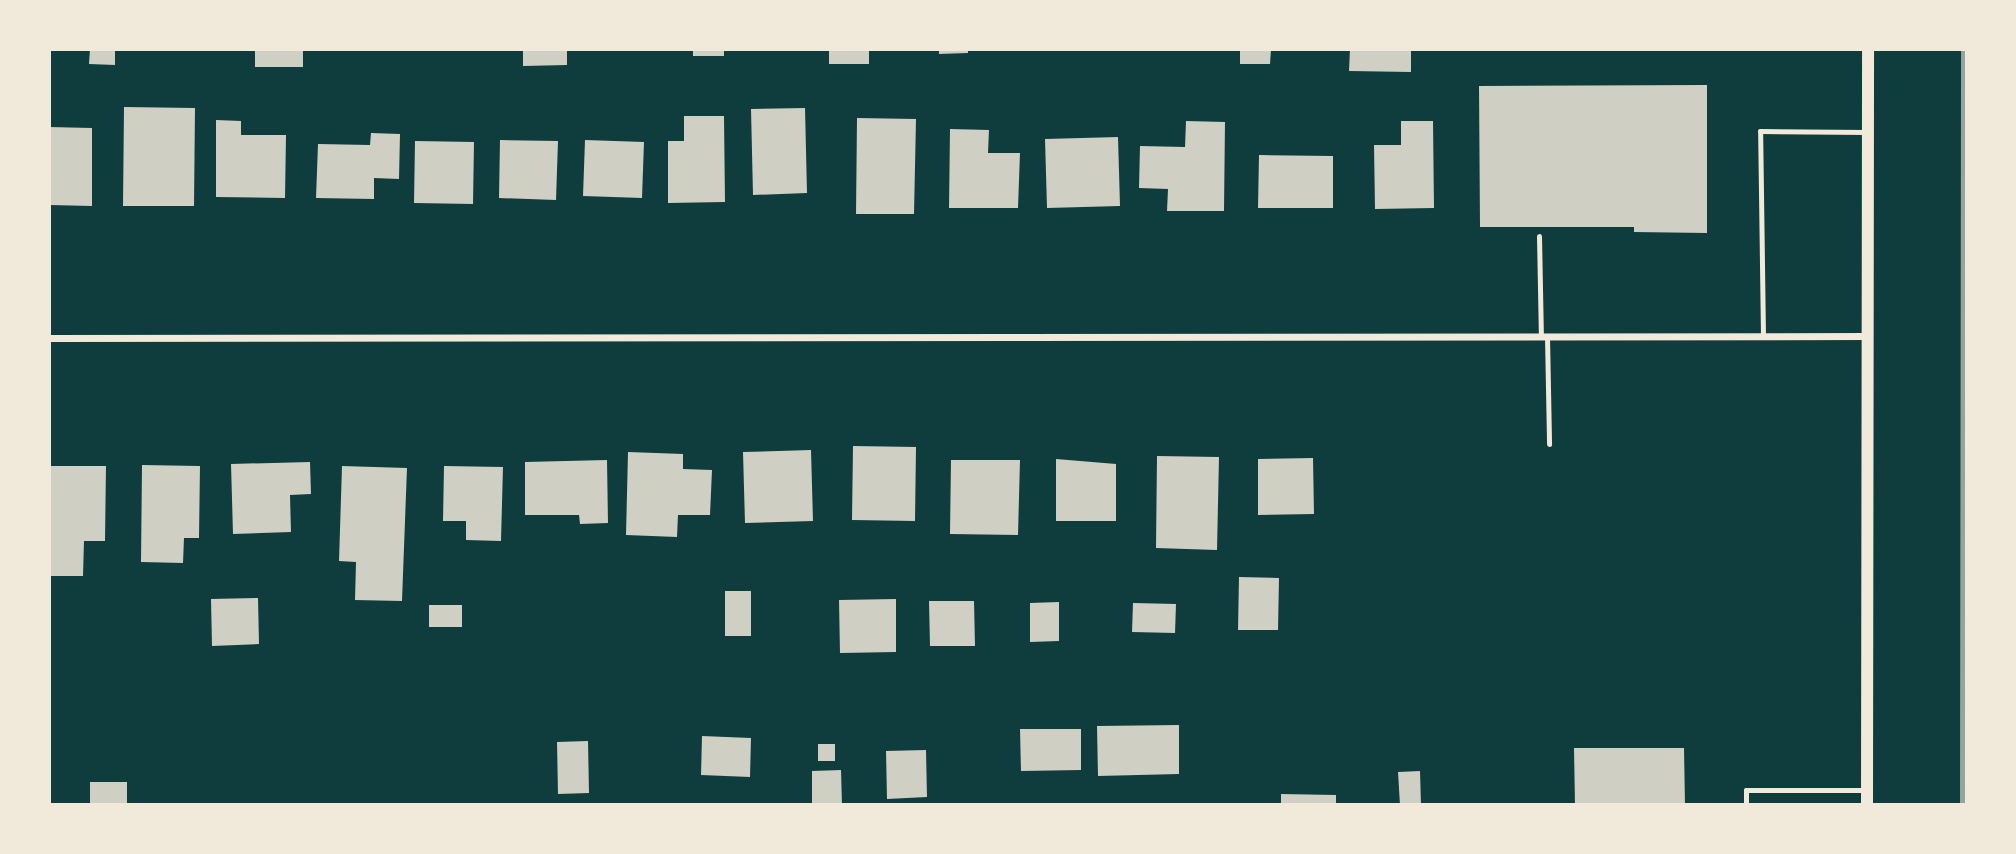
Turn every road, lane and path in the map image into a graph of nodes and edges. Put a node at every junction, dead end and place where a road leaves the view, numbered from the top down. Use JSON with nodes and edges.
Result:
{"nodes":[{"id":1,"x":1868,"y":49,"type":"edge"},
{"id":2,"x":1868,"y":132,"type":"junction"},
{"id":3,"x":1539,"y":236,"type":"dead end"},
{"id":4,"x":1544,"y":336,"type":"junction"},
{"id":5,"x":1763,"y":336,"type":"junction"},
{"id":6,"x":1868,"y":336,"type":"junction"},
{"id":7,"x":49,"y":338,"type":"edge"},
{"id":8,"x":1549,"y":444,"type":"dead end"},
{"id":9,"x":1867,"y":790,"type":"junction"},
{"id":10,"x":1746,"y":805,"type":"edge"},
{"id":11,"x":1867,"y":805,"type":"edge"}],
"edges":[{"from":1,"to":2,"type":"street"},
{"from":2,"to":5,"type":"lane"},
{"from":2,"to":6,"type":"street"},
{"from":3,"to":4,"type":"lane"},
{"from":4,"to":5,"type":"street"},
{"from":4,"to":7,"type":"street"},
{"from":4,"to":8,"type":"lane"},
{"from":5,"to":6,"type":"street"},
{"from":6,"to":9,"type":"street"},
{"from":9,"to":10,"type":"lane"},
{"from":9,"to":11,"type":"street"}]}
